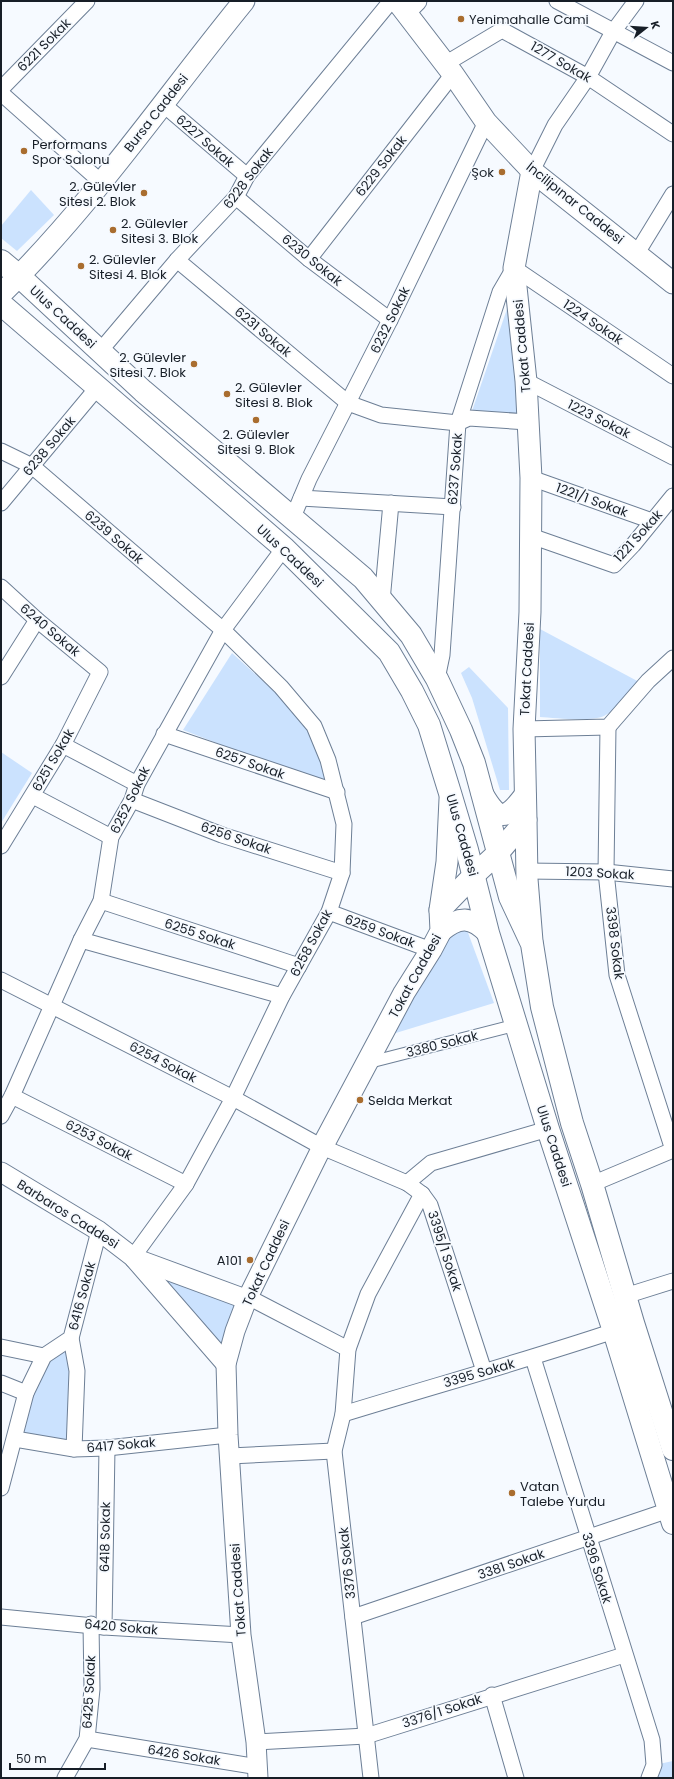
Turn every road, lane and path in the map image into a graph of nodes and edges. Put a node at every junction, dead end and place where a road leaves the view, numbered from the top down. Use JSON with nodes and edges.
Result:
{"nodes":[{"id":1,"x":87,"y":1,"type":"edge"},
{"id":2,"x":244,"y":1,"type":"edge"},
{"id":3,"x":557,"y":1,"type":"edge"},
{"id":4,"x":636,"y":1,"type":"edge"},
{"id":5,"x":403,"y":4,"type":"edge"},
{"id":6,"x":613,"y":32,"type":"junction"},
{"id":7,"x":673,"y":63,"type":"edge"},
{"id":8,"x":449,"y":69,"type":"junction"},
{"id":9,"x":588,"y":77,"type":"junction"},
{"id":10,"x":1,"y":88,"type":"edge"},
{"id":11,"x":1,"y":93,"type":"edge"},
{"id":12,"x":164,"y":105,"type":"junction"},
{"id":13,"x":486,"y":122,"type":"junction"},
{"id":14,"x":673,"y":134,"type":"edge"},
{"id":15,"x":532,"y":171,"type":"junction"},
{"id":16,"x":247,"y":176,"type":"junction"},
{"id":17,"x":101,"y":182,"type":"junction"},
{"id":18,"x":673,"y":194,"type":"edge"},
{"id":19,"x":236,"y":197,"type":"junction"},
{"id":20,"x":637,"y":253,"type":"junction"},
{"id":21,"x":309,"y":259,"type":"junction"},
{"id":22,"x":177,"y":260,"type":"junction"},
{"id":23,"x":1,"y":261,"type":"edge"},
{"id":24,"x":514,"y":268,"type":"junction"},
{"id":25,"x":19,"y":276,"type":"junction"},
{"id":26,"x":673,"y":283,"type":"edge"},
{"id":27,"x":1,"y":294,"type":"edge"},
{"id":28,"x":1,"y":304,"type":"edge"},
{"id":29,"x":390,"y":320,"type":"junction"},
{"id":30,"x":100,"y":351,"type":"junction"},
{"id":31,"x":673,"y":376,"type":"edge"},
{"id":32,"x":526,"y":381,"type":"junction"},
{"id":33,"x":97,"y":388,"type":"junction"},
{"id":34,"x":348,"y":403,"type":"junction"},
{"id":35,"x":528,"y":422,"type":"junction"},
{"id":36,"x":458,"y":423,"type":"junction"},
{"id":37,"x":1,"y":451,"type":"edge"},
{"id":38,"x":673,"y":456,"type":"edge"},
{"id":39,"x":32,"y":466,"type":"junction"},
{"id":40,"x":532,"y":478,"type":"junction"},
{"id":41,"x":673,"y":496,"type":"edge"},
{"id":42,"x":1,"y":503,"type":"edge"},
{"id":43,"x":391,"y":503,"type":"junction"},
{"id":44,"x":297,"y":507,"type":"junction"},
{"id":45,"x":453,"y":507,"type":"junction"},
{"id":46,"x":652,"y":521,"type":"junction"},
{"id":47,"x":531,"y":536,"type":"junction"},
{"id":48,"x":284,"y":548,"type":"junction"},
{"id":49,"x":1,"y":587,"type":"edge"},
{"id":50,"x":382,"y":601,"type":"junction"},
{"id":51,"x":37,"y":620,"type":"junction"},
{"id":52,"x":223,"y":630,"type":"junction"},
{"id":53,"x":672,"y":660,"type":"edge"},
{"id":54,"x":100,"y":672,"type":"joint"},
{"id":55,"x":1,"y":677,"type":"edge"},
{"id":56,"x":437,"y":679,"type":"junction"},
{"id":57,"x":608,"y":727,"type":"junction"},
{"id":58,"x":524,"y":729,"type":"junction"},
{"id":59,"x":164,"y":734,"type":"junction"},
{"id":60,"x":63,"y":745,"type":"junction"},
{"id":61,"x":137,"y":784,"type":"junction"},
{"id":62,"x":481,"y":791,"type":"junction"},
{"id":63,"x":337,"y":792,"type":"junction"},
{"id":64,"x":450,"y":792,"type":"junction"},
{"id":65,"x":526,"y":795,"type":"junction"},
{"id":66,"x":33,"y":796,"type":"junction"},
{"id":67,"x":132,"y":800,"type":"junction"},
{"id":68,"x":526,"y":820,"type":"junction"},
{"id":69,"x":111,"y":837,"type":"junction"},
{"id":70,"x":1,"y":846,"type":"edge"},
{"id":71,"x":499,"y":852,"type":"junction"},
{"id":72,"x":526,"y":870,"type":"junction"},
{"id":73,"x":606,"y":872,"type":"junction"},
{"id":74,"x":342,"y":873,"type":"junction"},
{"id":75,"x":474,"y":875,"type":"junction"},
{"id":76,"x":673,"y":879,"type":"edge"},
{"id":77,"x":101,"y":901,"type":"junction"},
{"id":78,"x":440,"y":910,"type":"junction"},
{"id":79,"x":329,"y":912,"type":"junction"},
{"id":80,"x":441,"y":931,"type":"junction"},
{"id":81,"x":488,"y":933,"type":"junction"},
{"id":82,"x":81,"y":940,"type":"junction"},
{"id":83,"x":532,"y":944,"type":"junction"},
{"id":84,"x":432,"y":950,"type":"junction"},
{"id":85,"x":299,"y":966,"type":"junction"},
{"id":86,"x":1,"y":980,"type":"edge"},
{"id":87,"x":282,"y":996,"type":"junction"},
{"id":88,"x":51,"y":1004,"type":"junction"},
{"id":89,"x":516,"y":1025,"type":"junction"},
{"id":90,"x":367,"y":1063,"type":"junction"},
{"id":91,"x":12,"y":1096,"type":"junction"},
{"id":92,"x":233,"y":1098,"type":"junction"},
{"id":93,"x":1,"y":1116,"type":"edge"},
{"id":94,"x":548,"y":1130,"type":"junction"},
{"id":95,"x":322,"y":1147,"type":"junction"},
{"id":96,"x":673,"y":1150,"type":"edge"},
{"id":97,"x":1,"y":1172,"type":"edge"},
{"id":98,"x":407,"y":1183,"type":"junction"},
{"id":99,"x":186,"y":1184,"type":"junction"},
{"id":100,"x":592,"y":1184,"type":"junction"},
{"id":101,"x":422,"y":1194,"type":"junction"},
{"id":102,"x":99,"y":1231,"type":"junction"},
{"id":103,"x":133,"y":1257,"type":"junction"},
{"id":104,"x":673,"y":1281,"type":"edge"},
{"id":105,"x":626,"y":1296,"type":"junction"},
{"id":106,"x":248,"y":1298,"type":"junction"},
{"id":107,"x":614,"y":1331,"type":"junction"},
{"id":108,"x":71,"y":1338,"type":"junction"},
{"id":109,"x":1,"y":1347,"type":"edge"},
{"id":110,"x":348,"y":1349,"type":"junction"},
{"id":111,"x":44,"y":1356,"type":"junction"},
{"id":112,"x":533,"y":1358,"type":"junction"},
{"id":113,"x":226,"y":1364,"type":"junction"},
{"id":114,"x":484,"y":1370,"type":"junction"},
{"id":115,"x":1,"y":1383,"type":"edge"},
{"id":116,"x":26,"y":1392,"type":"junction"},
{"id":117,"x":343,"y":1414,"type":"junction"},
{"id":118,"x":228,"y":1435,"type":"junction"},
{"id":119,"x":15,"y":1439,"type":"junction"},
{"id":120,"x":107,"y":1448,"type":"junction"},
{"id":121,"x":74,"y":1449,"type":"junction"},
{"id":122,"x":673,"y":1449,"type":"edge"},
{"id":123,"x":334,"y":1450,"type":"junction"},
{"id":124,"x":230,"y":1456,"type":"junction"},
{"id":125,"x":1,"y":1488,"type":"edge"},
{"id":126,"x":671,"y":1517,"type":"edge"},
{"id":127,"x":588,"y":1538,"type":"junction"},
{"id":128,"x":1,"y":1617,"type":"edge"},
{"id":129,"x":352,"y":1617,"type":"junction"},
{"id":130,"x":97,"y":1626,"type":"junction"},
{"id":131,"x":241,"y":1635,"type":"junction"},
{"id":132,"x":624,"y":1656,"type":"junction"},
{"id":133,"x":492,"y":1695,"type":"junction"},
{"id":134,"x":366,"y":1736,"type":"junction"},
{"id":135,"x":87,"y":1739,"type":"junction"},
{"id":136,"x":256,"y":1742,"type":"junction"},
{"id":137,"x":258,"y":1772,"type":"edge"},
{"id":138,"x":65,"y":1778,"type":"edge"},
{"id":139,"x":371,"y":1778,"type":"edge"},
{"id":140,"x":516,"y":1778,"type":"edge"},
{"id":141,"x":649,"y":1778,"type":"edge"}],
"edges":[{"from":1,"to":10,"type":"street","name":"6221 Sokak"},
{"from":2,"to":12,"type":"main road","name":"Bursa Caddesi"},
{"from":3,"to":6,"type":"street"},
{"from":4,"to":6,"type":"street"},
{"from":5,"to":8,"type":"main road","name":"İncilipınar Caddesi"},
{"from":5,"to":16,"type":"street","name":"6228 Sokak"},
{"from":6,"to":7,"type":"street"},
{"from":6,"to":9,"type":"street"},
{"from":8,"to":9,"type":"street","name":"1277 Sokak"},
{"from":8,"to":13,"type":"main road","name":"İncilipınar Caddesi"},
{"from":8,"to":21,"type":"street","name":"6229 Sokak"},
{"from":9,"to":14,"type":"street","name":"1277 Sokak"},
{"from":9,"to":15,"type":"street"},
{"from":11,"to":17,"type":"street"},
{"from":12,"to":16,"type":"street","name":"6227 Sokak"},
{"from":12,"to":17,"type":"main road","name":"Bursa Caddesi"},
{"from":13,"to":15,"type":"main road","name":"İncilipınar Caddesi"},
{"from":13,"to":29,"type":"street","name":"6232 Sokak"},
{"from":15,"to":20,"type":"main road","name":"İncilipınar Caddesi"},
{"from":15,"to":24,"type":"main road","name":"Tokat Caddesi"},
{"from":16,"to":19,"type":"street","name":"6228 Sokak"},
{"from":17,"to":25,"type":"main road","name":"Bursa Caddesi"},
{"from":18,"to":20,"type":"street"},
{"from":19,"to":21,"type":"street","name":"6230 Sokak"},
{"from":19,"to":22,"type":"street","name":"6228 Sokak"},
{"from":20,"to":26,"type":"main road","name":"İncilipınar Caddesi"},
{"from":21,"to":29,"type":"street","name":"6230 Sokak"},
{"from":22,"to":30,"type":"street","name":"6228 Sokak"},
{"from":22,"to":34,"type":"street","name":"6231 Sokak"},
{"from":23,"to":25,"type":"main road","name":"Ulus Caddesi"},
{"from":24,"to":31,"type":"street","name":"1224 Sokak"},
{"from":24,"to":32,"type":"main road","name":"Tokat Caddesi"},
{"from":24,"to":36,"type":"street","name":"6237 Sokak"},
{"from":25,"to":27,"type":"main road","name":"Bursa Caddesi"},
{"from":25,"to":30,"type":"main road","name":"Ulus Caddesi"},
{"from":28,"to":33,"type":"main road","name":"Ulus Caddesi"},
{"from":29,"to":34,"type":"street","name":"6232 Sokak"},
{"from":30,"to":44,"type":"main road","name":"Ulus Caddesi"},
{"from":32,"to":35,"type":"main road","name":"Tokat Caddesi"},
{"from":32,"to":38,"type":"street","name":"1223 Sokak"},
{"from":33,"to":39,"type":"street","name":"6238 Sokak"},
{"from":33,"to":48,"type":"main road","name":"Ulus Caddesi"},
{"from":34,"to":36,"type":"street","name":"6231 Sokak"},
{"from":34,"to":44,"type":"street","name":"6232 Sokak"},
{"from":35,"to":36,"type":"street","name":"6231 Sokak"},
{"from":35,"to":40,"type":"main road","name":"Tokat Caddesi"},
{"from":36,"to":45,"type":"street","name":"6237 Sokak"},
{"from":37,"to":39,"type":"street","name":"6239 Sokak"},
{"from":39,"to":42,"type":"street","name":"6238 Sokak"},
{"from":39,"to":52,"type":"street","name":"6239 Sokak"},
{"from":40,"to":46,"type":"street","name":"1221/1 Sokak"},
{"from":40,"to":47,"type":"main road","name":"Tokat Caddesi"},
{"from":41,"to":46,"type":"street","name":"1221 Sokak"},
{"from":43,"to":44,"type":"street"},
{"from":43,"to":45,"type":"street"},
{"from":43,"to":50,"type":"street"},
{"from":44,"to":50,"type":"main road","name":"Ulus Caddesi"},
{"from":45,"to":56,"type":"street","name":"6237 Sokak"},
{"from":46,"to":47,"type":"street","name":"1221 Sokak"},
{"from":47,"to":58,"type":"main road","name":"Tokat Caddesi"},
{"from":48,"to":52,"type":"street","name":"6252 Sokak"},
{"from":48,"to":64,"type":"main road","name":"Ulus Caddesi"},
{"from":49,"to":51,"type":"street","name":"6240 Sokak"},
{"from":50,"to":56,"type":"main road","name":"Ulus Caddesi"},
{"from":51,"to":54,"type":"street","name":"6240 Sokak"},
{"from":51,"to":55,"type":"street"},
{"from":52,"to":59,"type":"street","name":"6252 Sokak"},
{"from":52,"to":63,"type":"street","name":"6258 Sokak"},
{"from":53,"to":57,"type":"street"},
{"from":54,"to":60,"type":"street","name":"6251 Sokak"},
{"from":56,"to":62,"type":"main road","name":"Ulus Caddesi"},
{"from":57,"to":58,"type":"street"},
{"from":57,"to":73,"type":"street","name":"3398 Sokak"},
{"from":58,"to":65,"type":"main road","name":"Tokat Caddesi"},
{"from":59,"to":61,"type":"street","name":"6252 Sokak"},
{"from":59,"to":63,"type":"street","name":"6257 Sokak"},
{"from":60,"to":61,"type":"street"},
{"from":60,"to":66,"type":"street","name":"6251 Sokak"},
{"from":61,"to":67,"type":"street","name":"6252 Sokak"},
{"from":62,"to":65,"type":"main road"},
{"from":62,"to":71,"type":"main road","name":"Ulus Caddesi"},
{"from":63,"to":74,"type":"street","name":"6258 Sokak"},
{"from":64,"to":75,"type":"main road","name":"Ulus Caddesi"},
{"from":64,"to":78,"type":"main road","name":"Tokat Caddesi"},
{"from":65,"to":68,"type":"main road","name":"Tokat Caddesi"},
{"from":66,"to":69,"type":"street"},
{"from":66,"to":70,"type":"street","name":"6251 Sokak"},
{"from":67,"to":69,"type":"street","name":"6252 Sokak"},
{"from":67,"to":74,"type":"street","name":"6256 Sokak"},
{"from":68,"to":71,"type":"main road"},
{"from":68,"to":72,"type":"main road","name":"Tokat Caddesi"},
{"from":69,"to":77,"type":"street","name":"6252 Sokak"},
{"from":71,"to":75,"type":"main road"},
{"from":71,"to":83,"type":"main road","name":"Ulus Caddesi"},
{"from":72,"to":73,"type":"street","name":"1203 Sokak"},
{"from":72,"to":83,"type":"main road","name":"Tokat Caddesi"},
{"from":73,"to":76,"type":"street","name":"1203 Sokak"},
{"from":73,"to":96,"type":"street","name":"3398 Sokak"},
{"from":74,"to":79,"type":"street","name":"6258 Sokak"},
{"from":75,"to":78,"type":"main road"},
{"from":75,"to":81,"type":"main road","name":"Ulus Caddesi"},
{"from":77,"to":82,"type":"street","name":"6252 Sokak"},
{"from":77,"to":85,"type":"street","name":"6255 Sokak"},
{"from":78,"to":80,"type":"main road","name":"Tokat Caddesi"},
{"from":79,"to":84,"type":"street","name":"6259 Sokak"},
{"from":79,"to":85,"type":"street","name":"6258 Sokak"},
{"from":80,"to":81,"type":"main road"},
{"from":80,"to":84,"type":"main road","name":"Tokat Caddesi"},
{"from":81,"to":89,"type":"main road","name":"Ulus Caddesi"},
{"from":82,"to":87,"type":"street"},
{"from":82,"to":88,"type":"street","name":"6252 Sokak"},
{"from":83,"to":100,"type":"main road","name":"Ulus Caddesi"},
{"from":84,"to":90,"type":"main road","name":"Tokat Caddesi"},
{"from":85,"to":87,"type":"street","name":"6258 Sokak"},
{"from":86,"to":88,"type":"street","name":"6254 Sokak"},
{"from":87,"to":92,"type":"street","name":"6258 Sokak"},
{"from":88,"to":91,"type":"street","name":"6252 Sokak"},
{"from":88,"to":92,"type":"street","name":"6254 Sokak"},
{"from":89,"to":90,"type":"street","name":"3380 Sokak"},
{"from":89,"to":94,"type":"main road","name":"Ulus Caddesi"},
{"from":90,"to":95,"type":"main road","name":"Tokat Caddesi"},
{"from":91,"to":93,"type":"street","name":"6252 Sokak"},
{"from":91,"to":99,"type":"street","name":"6253 Sokak"},
{"from":92,"to":95,"type":"street","name":"6254 Sokak"},
{"from":92,"to":99,"type":"street","name":"6258 Sokak"},
{"from":94,"to":98,"type":"street"},
{"from":94,"to":107,"type":"main road","name":"Ulus Caddesi"},
{"from":95,"to":98,"type":"street","name":"3395/1 Sokak"},
{"from":95,"to":106,"type":"street","name":"Tokat Caddesi"},
{"from":96,"to":100,"type":"street"},
{"from":97,"to":102,"type":"street","name":"Barbaros Caddesi"},
{"from":98,"to":101,"type":"street","name":"3395/1 Sokak"},
{"from":99,"to":103,"type":"street","name":"6258 Sokak"},
{"from":100,"to":105,"type":"main road","name":"Ulus Caddesi"},
{"from":101,"to":110,"type":"street","name":"3376 Sokak"},
{"from":101,"to":114,"type":"street","name":"3395/1 Sokak"},
{"from":102,"to":103,"type":"street","name":"Barbaros Caddesi"},
{"from":102,"to":108,"type":"street","name":"6416 Sokak"},
{"from":103,"to":106,"type":"street","name":"Barbaros Caddesi"},
{"from":103,"to":113,"type":"street","name":"Barbaros Caddesi"},
{"from":104,"to":105,"type":"street"},
{"from":105,"to":122,"type":"main road","name":"Ulus Caddesi"},
{"from":106,"to":110,"type":"street"},
{"from":106,"to":113,"type":"street","name":"Tokat Caddesi"},
{"from":107,"to":112,"type":"street","name":"3395 Sokak"},
{"from":107,"to":126,"type":"main road","name":"Ulus Caddesi"},
{"from":108,"to":111,"type":"street","name":"6416 Sokak"},
{"from":108,"to":121,"type":"street","name":"6416 Sokak"},
{"from":109,"to":111,"type":"street"},
{"from":110,"to":117,"type":"street","name":"3376 Sokak"},
{"from":111,"to":116,"type":"street","name":"6416 Sokak"},
{"from":112,"to":114,"type":"street","name":"3395 Sokak"},
{"from":112,"to":127,"type":"street","name":"3396 Sokak"},
{"from":113,"to":118,"type":"street","name":"Tokat Caddesi"},
{"from":114,"to":117,"type":"street","name":"3395 Sokak"},
{"from":115,"to":116,"type":"street"},
{"from":116,"to":119,"type":"street","name":"6416 Sokak"},
{"from":117,"to":123,"type":"street","name":"3376 Sokak"},
{"from":118,"to":120,"type":"street","name":"6417 Sokak"},
{"from":118,"to":124,"type":"street","name":"Tokat Caddesi"},
{"from":119,"to":121,"type":"street","name":"6417 Sokak"},
{"from":119,"to":125,"type":"street","name":"6416 Sokak"},
{"from":120,"to":121,"type":"street","name":"6417 Sokak"},
{"from":120,"to":130,"type":"street","name":"6418 Sokak"},
{"from":123,"to":124,"type":"street"},
{"from":123,"to":129,"type":"street","name":"3376 Sokak"},
{"from":124,"to":131,"type":"street","name":"Tokat Caddesi"},
{"from":126,"to":127,"type":"street","name":"3381 Sokak"},
{"from":127,"to":129,"type":"street","name":"3381 Sokak"},
{"from":127,"to":132,"type":"street","name":"3396 Sokak"},
{"from":128,"to":130,"type":"street","name":"6420 Sokak"},
{"from":129,"to":134,"type":"street","name":"3376 Sokak"},
{"from":130,"to":131,"type":"street","name":"6420 Sokak"},
{"from":130,"to":135,"type":"street","name":"6425 Sokak"},
{"from":131,"to":136,"type":"street","name":"Tokat Caddesi"},
{"from":132,"to":133,"type":"street","name":"3376/1 Sokak"},
{"from":132,"to":141,"type":"street","name":"3396 Sokak"},
{"from":133,"to":134,"type":"street","name":"3376/1 Sokak"},
{"from":133,"to":140,"type":"street"},
{"from":134,"to":136,"type":"street","name":"3376/1 Sokak"},
{"from":134,"to":139,"type":"street","name":"3376 Sokak"},
{"from":135,"to":137,"type":"street","name":"6426 Sokak"},
{"from":135,"to":138,"type":"street","name":"6425 Sokak"},
{"from":136,"to":137,"type":"street","name":"Tokat Caddesi"}]}
